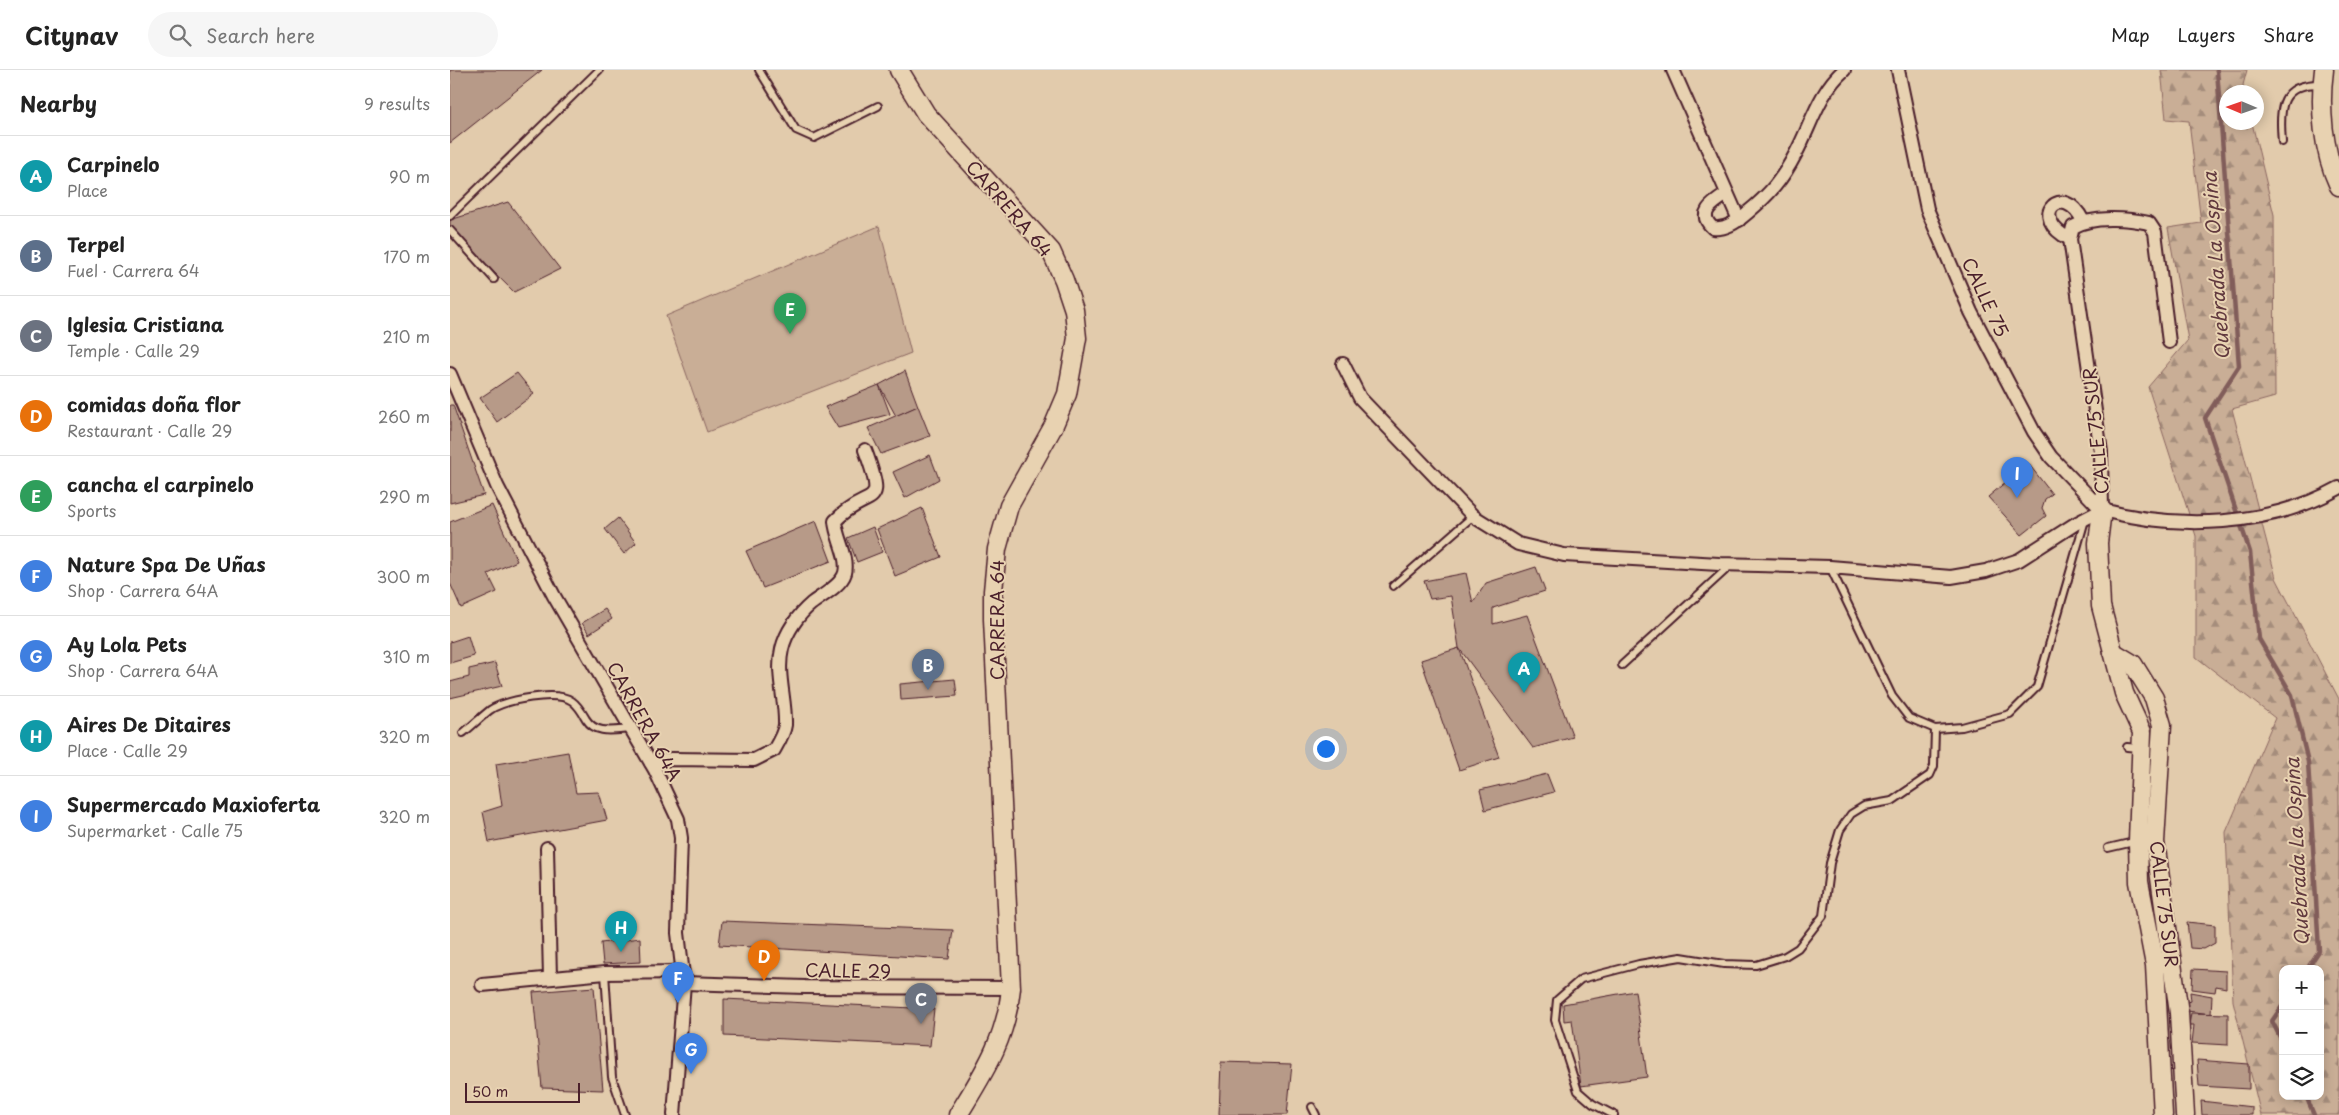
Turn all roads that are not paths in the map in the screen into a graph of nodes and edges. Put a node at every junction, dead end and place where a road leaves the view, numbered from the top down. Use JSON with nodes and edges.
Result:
{"nodes":[{"id":1,"x":599,"y":70,"type":"edge"},
{"id":2,"x":760,"y":70,"type":"edge"},
{"id":3,"x":899,"y":70,"type":"edge"},
{"id":4,"x":1674,"y":70,"type":"edge"},
{"id":5,"x":1844,"y":70,"type":"edge"},
{"id":6,"x":1898,"y":70,"type":"edge"},
{"id":7,"x":2323,"y":77,"type":"edge"},
{"id":8,"x":878,"y":106,"type":"dead end"},
{"id":9,"x":2282,"y":142,"type":"dead end"},
{"id":10,"x":2339,"y":186,"type":"edge"},
{"id":11,"x":1727,"y":194,"type":"junction"},
{"id":12,"x":450,"y":216,"type":"edge"},
{"id":13,"x":1739,"y":220,"type":"junction"},
{"id":14,"x":2083,"y":221,"type":"junction"},
{"id":15,"x":450,"y":230,"type":"edge"},
{"id":16,"x":2070,"y":238,"type":"junction"},
{"id":17,"x":494,"y":279,"type":"dead end"},
{"id":18,"x":2169,"y":342,"type":"dead end"},
{"id":19,"x":1343,"y":364,"type":"dead end"},
{"id":20,"x":450,"y":374,"type":"edge"},
{"id":21,"x":865,"y":450,"type":"dead end"},
{"id":22,"x":2339,"y":488,"type":"edge"},
{"id":23,"x":2102,"y":510,"type":"junction"},
{"id":24,"x":1473,"y":516,"type":"junction"},
{"id":25,"x":2085,"y":519,"type":"junction"},
{"id":26,"x":1732,"y":565,"type":"junction"},
{"id":27,"x":1830,"y":567,"type":"junction"},
{"id":28,"x":1393,"y":586,"type":"dead end"},
{"id":29,"x":2113,"y":652,"type":"junction"},
{"id":30,"x":1622,"y":665,"type":"dead end"},
{"id":31,"x":2154,"y":698,"type":"junction"},
{"id":32,"x":2134,"y":716,"type":"junction"},
{"id":33,"x":632,"y":729,"type":"junction"},
{"id":34,"x":1935,"y":729,"type":"junction"},
{"id":35,"x":463,"y":733,"type":"dead end"},
{"id":36,"x":651,"y":763,"type":"junction"},
{"id":37,"x":2138,"y":840,"type":"junction"},
{"id":38,"x":548,"y":848,"type":"dead end"},
{"id":39,"x":2108,"y":848,"type":"dead end"},
{"id":40,"x":605,"y":973,"type":"junction"},
{"id":41,"x":683,"y":977,"type":"junction"},
{"id":42,"x":550,"y":978,"type":"junction"},
{"id":43,"x":482,"y":985,"type":"dead end"},
{"id":44,"x":1011,"y":988,"type":"junction"},
{"id":45,"x":1312,"y":1107,"type":"dead end"},
{"id":46,"x":625,"y":1115,"type":"edge"},
{"id":47,"x":674,"y":1115,"type":"edge"},
{"id":48,"x":958,"y":1115,"type":"edge"},
{"id":49,"x":1316,"y":1115,"type":"edge"},
{"id":50,"x":1614,"y":1115,"type":"edge"},
{"id":51,"x":2163,"y":1115,"type":"edge"},
{"id":52,"x":2185,"y":1115,"type":"edge"}],
"edges":[{"from":1,"to":12,"type":"lane"},
{"from":2,"to":8,"type":"lane"},
{"from":3,"to":44,"type":"street","name":"CARRERA 64"},
{"from":4,"to":11,"type":"street"},
{"from":5,"to":13,"type":"street"},
{"from":6,"to":23,"type":"street","name":"CALLE 75"},
{"from":7,"to":9,"type":"lane"},
{"from":7,"to":10,"type":"street"},
{"from":11,"to":13,"type":"street"},
{"from":11,"to":13,"type":"street"},
{"from":14,"to":16,"type":"street"},
{"from":14,"to":16,"type":"street"},
{"from":14,"to":18,"type":"street"},
{"from":15,"to":17,"type":"lane"},
{"from":16,"to":23,"type":"street","name":"CALLE 75 SUR"},
{"from":19,"to":24,"type":"street"},
{"from":20,"to":33,"type":"street","name":"CARRERA 64A"},
{"from":21,"to":36,"type":"street"},
{"from":22,"to":23,"type":"street"},
{"from":23,"to":25,"type":"street"},
{"from":23,"to":29,"type":"street","name":"CALLE 75 SUR"},
{"from":24,"to":26,"type":"street"},
{"from":24,"to":28,"type":"lane"},
{"from":25,"to":27,"type":"street"},
{"from":25,"to":34,"type":"lane"},
{"from":26,"to":27,"type":"street"},
{"from":26,"to":30,"type":"lane"},
{"from":27,"to":34,"type":"lane"},
{"from":29,"to":31,"type":"street","name":"CALLE 75 SUR"},
{"from":29,"to":32,"type":"street","name":"CALLE 75 SUR"},
{"from":31,"to":32,"type":"street"},
{"from":31,"to":52,"type":"street","name":"CALLE 75 SUR"},
{"from":32,"to":37,"type":"street","name":"CALLE 75 SUR"},
{"from":33,"to":35,"type":"lane"},
{"from":33,"to":36,"type":"street","name":"CARRERA 64A"},
{"from":34,"to":50,"type":"lane"},
{"from":36,"to":41,"type":"street","name":"CARRERA 64A"},
{"from":37,"to":39,"type":"lane"},
{"from":37,"to":51,"type":"street","name":"CALLE 75 SUR"},
{"from":38,"to":42,"type":"street"},
{"from":40,"to":41,"type":"street","name":"CALLE 29"},
{"from":40,"to":42,"type":"street","name":"CALLE 29"},
{"from":40,"to":46,"type":"lane"},
{"from":41,"to":44,"type":"street","name":"CALLE 29"},
{"from":41,"to":47,"type":"street","name":"CARRERA 64A"},
{"from":42,"to":43,"type":"street","name":"CALLE 29"},
{"from":44,"to":48,"type":"street","name":"CARRERA 64"},
{"from":45,"to":49,"type":"lane"}]}
